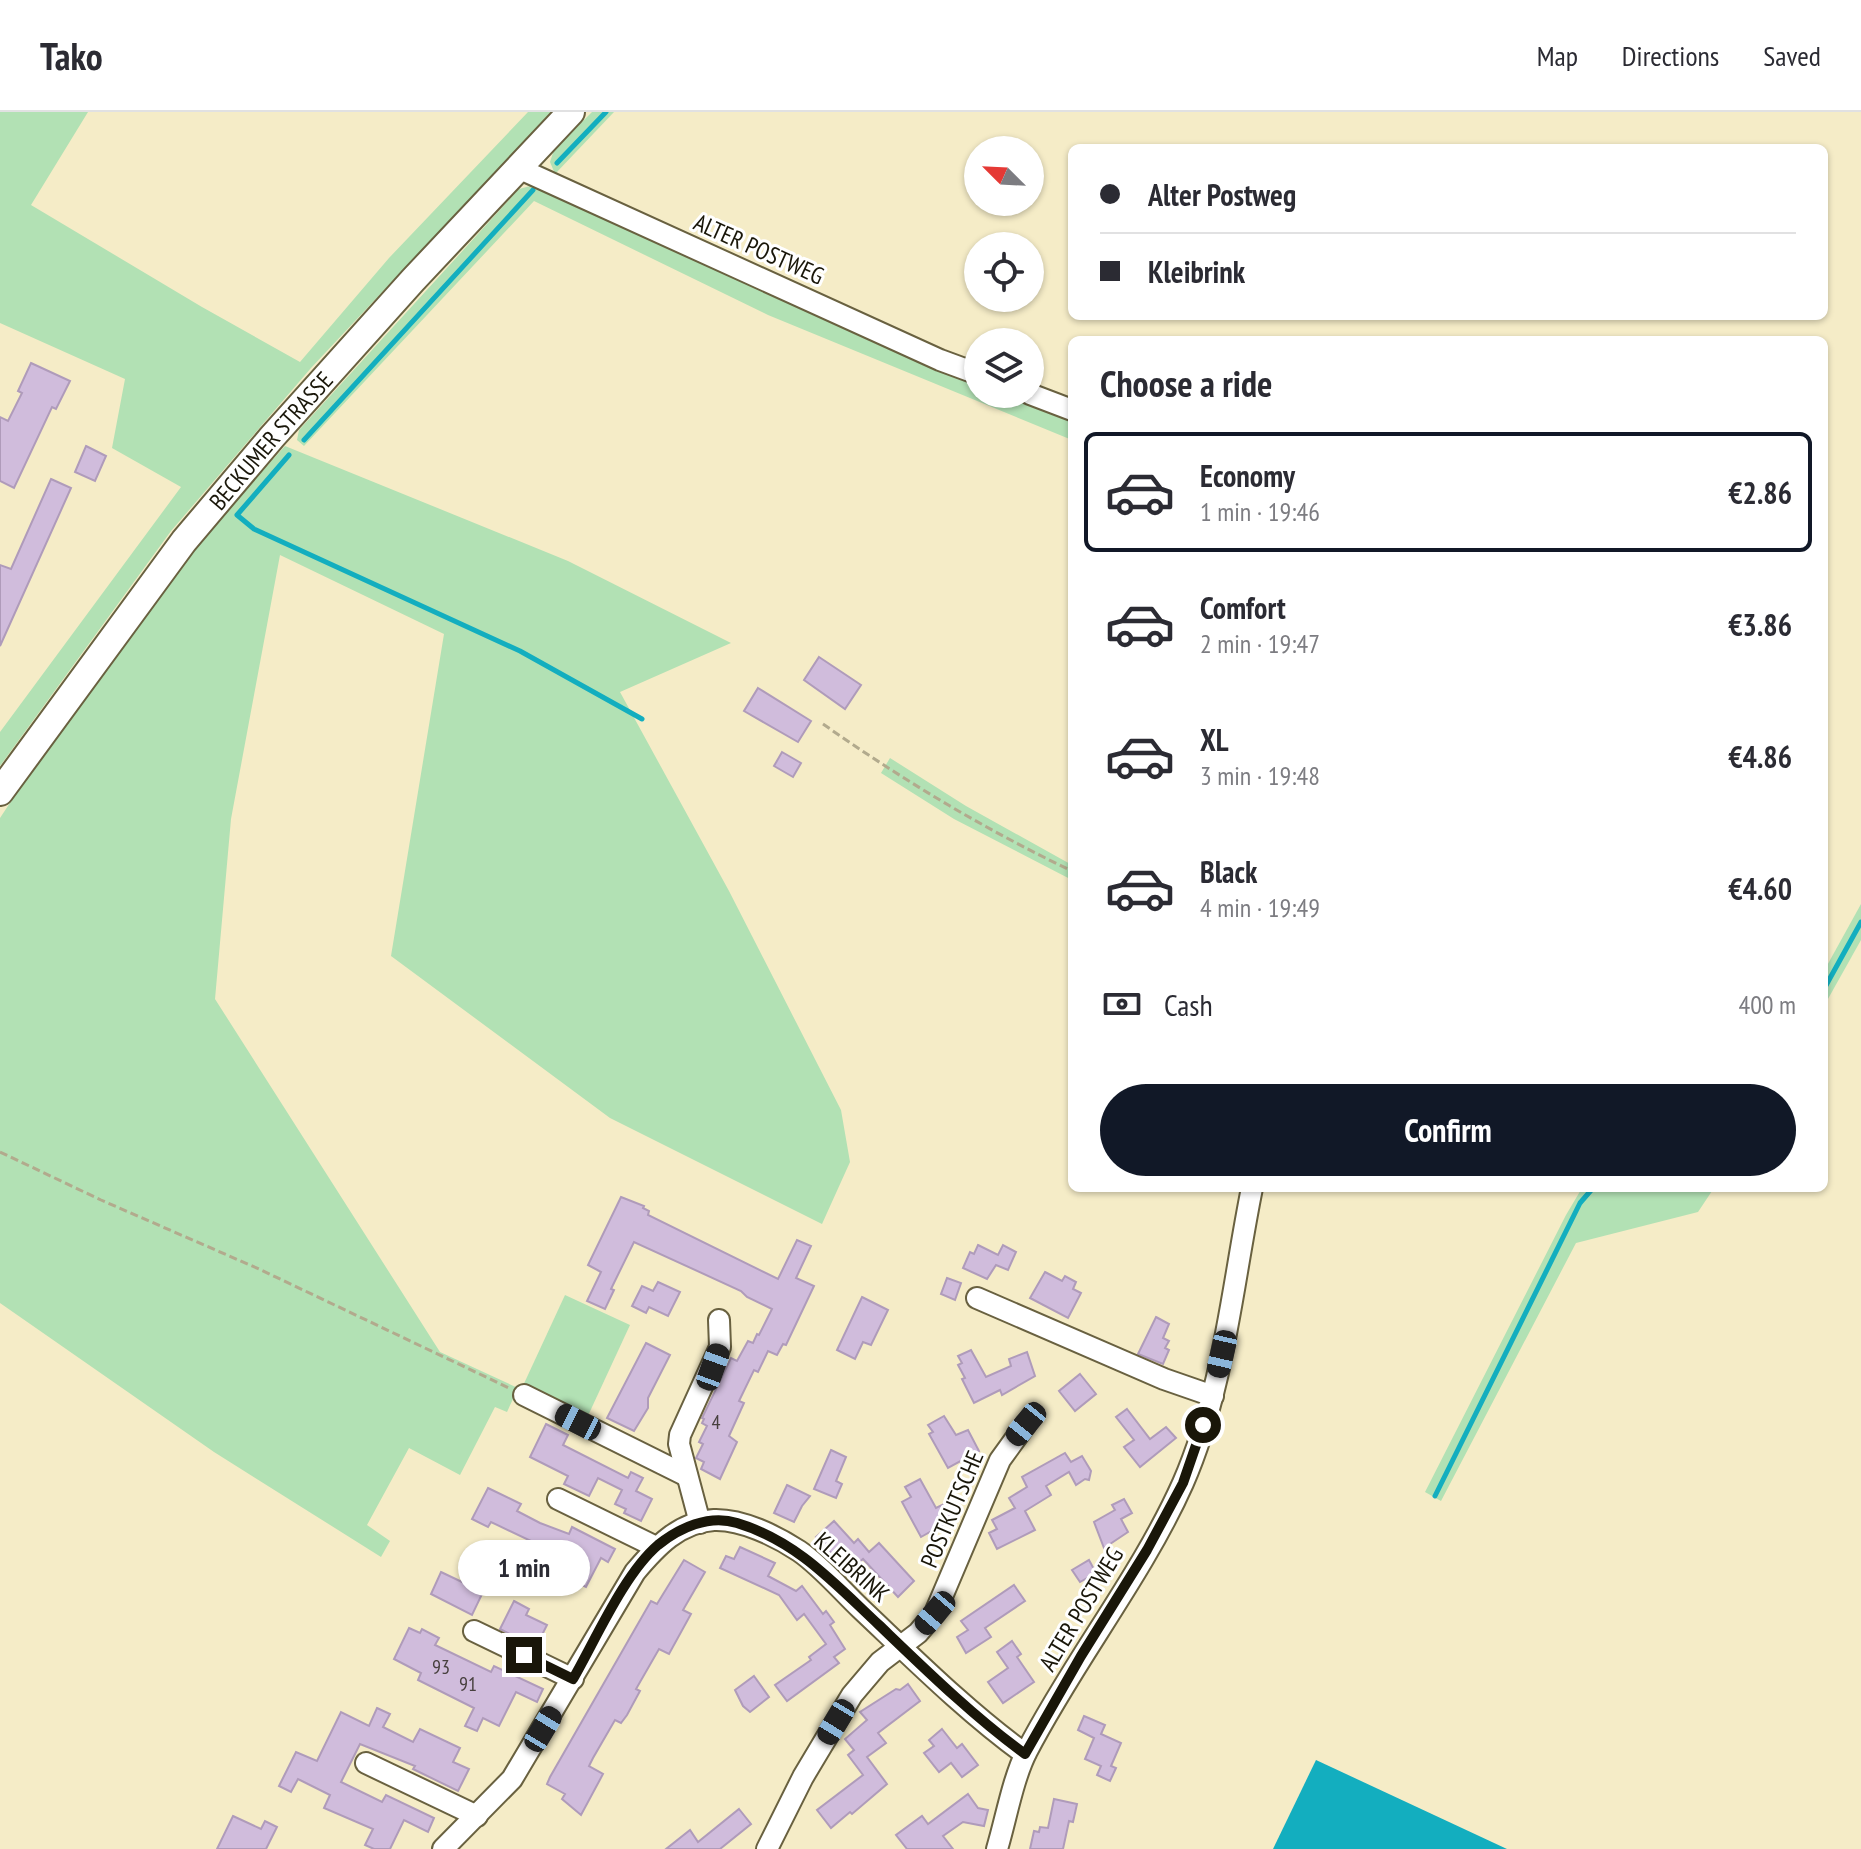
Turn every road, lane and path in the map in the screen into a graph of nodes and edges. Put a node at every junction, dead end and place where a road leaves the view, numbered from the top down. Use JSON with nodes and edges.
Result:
{"nodes":[{"id":1,"x":571,"y":112,"type":"edge"},
{"id":2,"x":518,"y":168,"type":"junction"},
{"id":3,"x":964,"y":369,"type":"edge"},
{"id":4,"x":1044,"y":399,"type":"edge"},
{"id":5,"x":1068,"y":408,"type":"edge"},
{"id":6,"x":823,"y":724,"type":"dead end"},
{"id":7,"x":0,"y":792,"type":"edge"},
{"id":8,"x":1068,"y":869,"type":"edge"},
{"id":9,"x":0,"y":1152,"type":"edge"},
{"id":10,"x":1251,"y":1192,"type":"edge"},
{"id":11,"x":977,"y":1298,"type":"dead end"},
{"id":12,"x":719,"y":1320,"type":"dead end"},
{"id":13,"x":524,"y":1395,"type":"joint"},
{"id":14,"x":1213,"y":1396,"type":"junction"},
{"id":15,"x":1026,"y":1424,"type":"dead end"},
{"id":16,"x":687,"y":1476,"type":"junction"},
{"id":17,"x":558,"y":1499,"type":"dead end"},
{"id":18,"x":700,"y":1523,"type":"junction"},
{"id":19,"x":656,"y":1547,"type":"junction"},
{"id":20,"x":474,"y":1631,"type":"dead end"},
{"id":21,"x":900,"y":1645,"type":"junction"},
{"id":22,"x":573,"y":1679,"type":"junction"},
{"id":23,"x":1025,"y":1754,"type":"junction"},
{"id":24,"x":366,"y":1763,"type":"dead end"},
{"id":25,"x":477,"y":1816,"type":"junction"},
{"id":26,"x":443,"y":1849,"type":"edge"},
{"id":27,"x":767,"y":1849,"type":"edge"},
{"id":28,"x":997,"y":1849,"type":"edge"}],
"edges":[{"from":1,"to":2,"type":"main road","name":"BECKUMER STRASSE"},
{"from":2,"to":3,"type":"street","name":"ALTER POSTWEG"},
{"from":2,"to":7,"type":"main road","name":"BECKUMER STRASSE"},
{"from":4,"to":5,"type":"street"},
{"from":6,"to":8,"type":"path"},
{"from":9,"to":13,"type":"path"},
{"from":10,"to":14,"type":"street","name":"ALTER POSTWEG"},
{"from":11,"to":14,"type":"street"},
{"from":12,"to":16,"type":"street"},
{"from":13,"to":16,"type":"street"},
{"from":14,"to":23,"type":"street","name":"ALTER POSTWEG"},
{"from":15,"to":21,"type":"street","name":"POSTKUTSCHE"},
{"from":16,"to":18,"type":"street"},
{"from":17,"to":19,"type":"street"},
{"from":18,"to":19,"type":"street","name":"KLEIBRINK"},
{"from":18,"to":21,"type":"street","name":"KLEIBRINK"},
{"from":19,"to":22,"type":"street","name":"KLEIBRINK"},
{"from":20,"to":22,"type":"street"},
{"from":21,"to":23,"type":"street","name":"KLEIBRINK"},
{"from":21,"to":27,"type":"street","name":"POSTKUTSCHE"},
{"from":22,"to":25,"type":"street","name":"KLEIBRINK"},
{"from":23,"to":28,"type":"street","name":"ALTER POSTWEG"},
{"from":24,"to":25,"type":"street"},
{"from":25,"to":26,"type":"street","name":"KLEIBRINK"}]}
